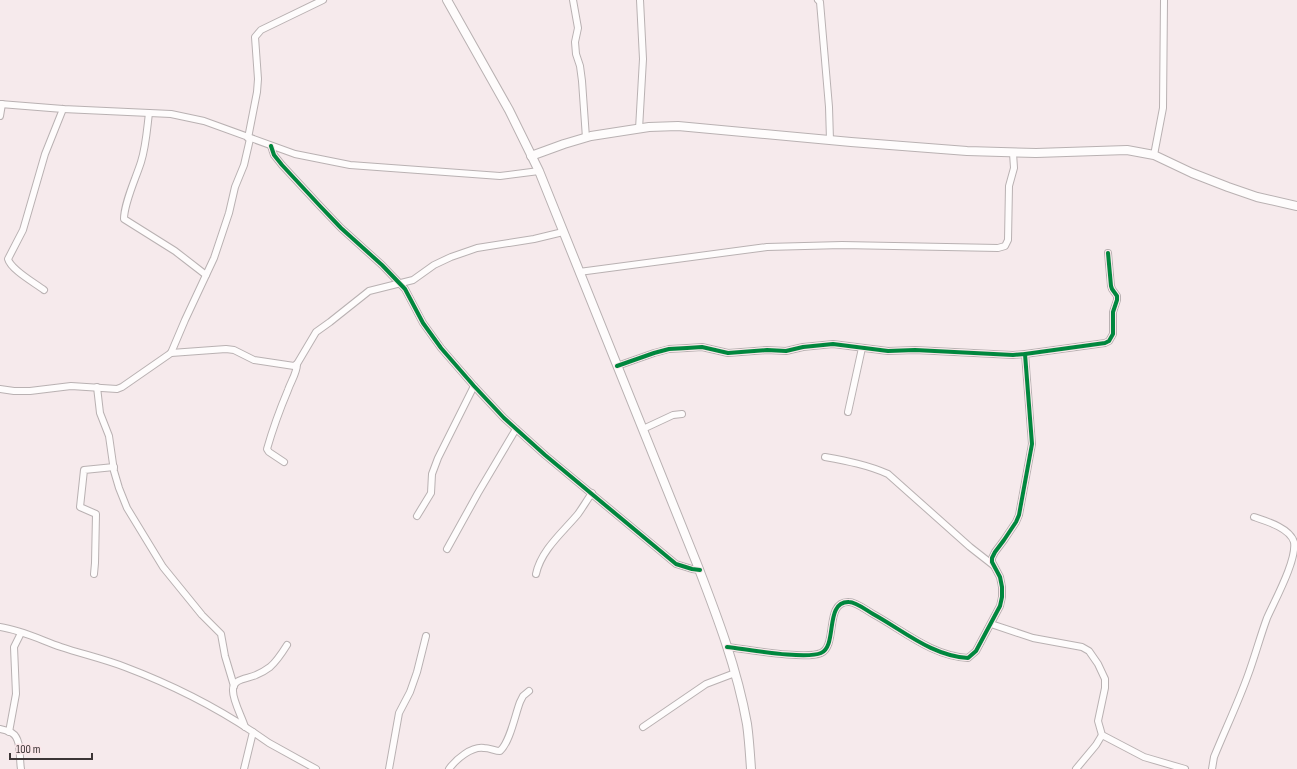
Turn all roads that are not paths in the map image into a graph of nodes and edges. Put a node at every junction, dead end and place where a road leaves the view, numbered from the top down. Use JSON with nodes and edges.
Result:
{"nodes":[{"id":1,"x":323,"y":0,"type":"edge"},
{"id":2,"x":447,"y":0,"type":"edge"},
{"id":3,"x":573,"y":0,"type":"edge"},
{"id":4,"x":640,"y":0,"type":"edge"},
{"id":5,"x":818,"y":0,"type":"edge"},
{"id":6,"x":1164,"y":0,"type":"edge"},
{"id":7,"x":1,"y":104,"type":"edge"},
{"id":8,"x":63,"y":109,"type":"junction"},
{"id":9,"x":149,"y":112,"type":"junction"},
{"id":10,"x":0,"y":116,"type":"edge"},
{"id":11,"x":639,"y":130,"type":"junction"},
{"id":12,"x":249,"y":138,"type":"junction"},
{"id":13,"x":586,"y":138,"type":"junction"},
{"id":14,"x":830,"y":140,"type":"junction"},
{"id":15,"x":271,"y":146,"type":"junction"},
{"id":16,"x":1013,"y":152,"type":"junction"},
{"id":17,"x":1154,"y":155,"type":"junction"},
{"id":18,"x":531,"y":156,"type":"junction"},
{"id":19,"x":539,"y":171,"type":"junction"},
{"id":20,"x":1297,"y":206,"type":"edge"},
{"id":21,"x":563,"y":232,"type":"junction"},
{"id":22,"x":1108,"y":253,"type":"dead end"},
{"id":23,"x":579,"y":272,"type":"junction"},
{"id":24,"x":206,"y":275,"type":"junction"},
{"id":25,"x":400,"y":284,"type":"junction"},
{"id":26,"x":44,"y":290,"type":"dead end"},
{"id":27,"x":862,"y":348,"type":"junction"},
{"id":28,"x":171,"y":353,"type":"junction"},
{"id":29,"x":1025,"y":354,"type":"junction"},
{"id":30,"x":297,"y":364,"type":"junction"},
{"id":31,"x":617,"y":366,"type":"junction"},
{"id":32,"x":474,"y":386,"type":"junction"},
{"id":33,"x":97,"y":387,"type":"junction"},
{"id":34,"x":0,"y":389,"type":"edge"},
{"id":35,"x":848,"y":412,"type":"dead end"},
{"id":36,"x":682,"y":414,"type":"dead end"},
{"id":37,"x":516,"y":429,"type":"junction"},
{"id":38,"x":643,"y":429,"type":"junction"},
{"id":39,"x":826,"y":457,"type":"dead end"},
{"id":40,"x":284,"y":462,"type":"dead end"},
{"id":41,"x":114,"y":467,"type":"junction"},
{"id":42,"x":592,"y":493,"type":"junction"},
{"id":43,"x":417,"y":516,"type":"dead end"},
{"id":44,"x":1254,"y":517,"type":"dead end"},
{"id":45,"x":447,"y":549,"type":"dead end"},
{"id":46,"x":994,"y":566,"type":"junction"},
{"id":47,"x":700,"y":570,"type":"junction"},
{"id":48,"x":94,"y":574,"type":"dead end"},
{"id":49,"x":536,"y":574,"type":"dead end"},
{"id":50,"x":992,"y":624,"type":"junction"},
{"id":51,"x":0,"y":627,"type":"edge"},
{"id":52,"x":21,"y":633,"type":"junction"},
{"id":53,"x":426,"y":636,"type":"dead end"},
{"id":54,"x":287,"y":645,"type":"dead end"},
{"id":55,"x":727,"y":647,"type":"junction"},
{"id":56,"x":735,"y":673,"type":"junction"},
{"id":57,"x":234,"y":686,"type":"junction"},
{"id":58,"x":529,"y":691,"type":"dead end"},
{"id":59,"x":245,"y":727,"type":"junction"},
{"id":60,"x":643,"y":727,"type":"dead end"},
{"id":61,"x":0,"y":729,"type":"edge"},
{"id":62,"x":10,"y":732,"type":"junction"},
{"id":63,"x":253,"y":732,"type":"junction"},
{"id":64,"x":1102,"y":735,"type":"junction"},
{"id":65,"x":22,"y":769,"type":"edge"},
{"id":66,"x":244,"y":769,"type":"edge"},
{"id":67,"x":316,"y":769,"type":"edge"},
{"id":68,"x":389,"y":769,"type":"edge"},
{"id":69,"x":449,"y":769,"type":"edge"},
{"id":70,"x":751,"y":769,"type":"edge"},
{"id":71,"x":1076,"y":769,"type":"edge"},
{"id":72,"x":1185,"y":769,"type":"edge"},
{"id":73,"x":1212,"y":769,"type":"edge"}],
"edges":[{"from":1,"to":12,"type":"street"},
{"from":2,"to":18,"type":"main road"},
{"from":3,"to":13,"type":"street"},
{"from":4,"to":11,"type":"street"},
{"from":5,"to":14,"type":"street"},
{"from":6,"to":17,"type":"street"},
{"from":7,"to":8,"type":"street"},
{"from":7,"to":10,"type":"street"},
{"from":8,"to":9,"type":"street"},
{"from":8,"to":26,"type":"street"},
{"from":9,"to":12,"type":"street"},
{"from":9,"to":24,"type":"street"},
{"from":11,"to":13,"type":"main road"},
{"from":11,"to":14,"type":"main road"},
{"from":12,"to":15,"type":"street"},
{"from":12,"to":24,"type":"street"},
{"from":13,"to":18,"type":"main road"},
{"from":14,"to":16,"type":"main road"},
{"from":15,"to":19,"type":"street"},
{"from":15,"to":25,"type":"street"},
{"from":16,"to":17,"type":"main road"},
{"from":16,"to":23,"type":"street"},
{"from":17,"to":20,"type":"main road"},
{"from":18,"to":19,"type":"main road"},
{"from":19,"to":21,"type":"main road"},
{"from":21,"to":23,"type":"main road"},
{"from":21,"to":25,"type":"street"},
{"from":22,"to":29,"type":"street"},
{"from":23,"to":31,"type":"main road"},
{"from":24,"to":28,"type":"street"},
{"from":25,"to":30,"type":"street"},
{"from":25,"to":32,"type":"street"},
{"from":27,"to":29,"type":"street"},
{"from":27,"to":31,"type":"street"},
{"from":27,"to":35,"type":"street"},
{"from":28,"to":30,"type":"street"},
{"from":28,"to":33,"type":"street"},
{"from":29,"to":46,"type":"street"},
{"from":30,"to":40,"type":"street"},
{"from":31,"to":38,"type":"main road"},
{"from":32,"to":37,"type":"street"},
{"from":32,"to":43,"type":"street"},
{"from":33,"to":34,"type":"street"},
{"from":33,"to":41,"type":"street"},
{"from":36,"to":38,"type":"street"},
{"from":37,"to":42,"type":"street"},
{"from":37,"to":45,"type":"street"},
{"from":38,"to":47,"type":"main road"},
{"from":39,"to":46,"type":"street"},
{"from":41,"to":48,"type":"street"},
{"from":41,"to":57,"type":"street"},
{"from":42,"to":47,"type":"street"},
{"from":42,"to":49,"type":"street"},
{"from":44,"to":73,"type":"street"},
{"from":46,"to":50,"type":"street"},
{"from":47,"to":55,"type":"main road"},
{"from":50,"to":55,"type":"street"},
{"from":50,"to":64,"type":"street"},
{"from":51,"to":52,"type":"street"},
{"from":52,"to":59,"type":"street"},
{"from":52,"to":62,"type":"street"},
{"from":53,"to":68,"type":"street"},
{"from":54,"to":57,"type":"street"},
{"from":55,"to":56,"type":"main road"},
{"from":56,"to":60,"type":"street"},
{"from":56,"to":70,"type":"main road"},
{"from":57,"to":59,"type":"street"},
{"from":58,"to":69,"type":"street"},
{"from":59,"to":63,"type":"street"},
{"from":61,"to":62,"type":"street"},
{"from":62,"to":65,"type":"street"},
{"from":63,"to":66,"type":"street"},
{"from":63,"to":67,"type":"street"},
{"from":64,"to":71,"type":"street"},
{"from":64,"to":72,"type":"street"}]}
